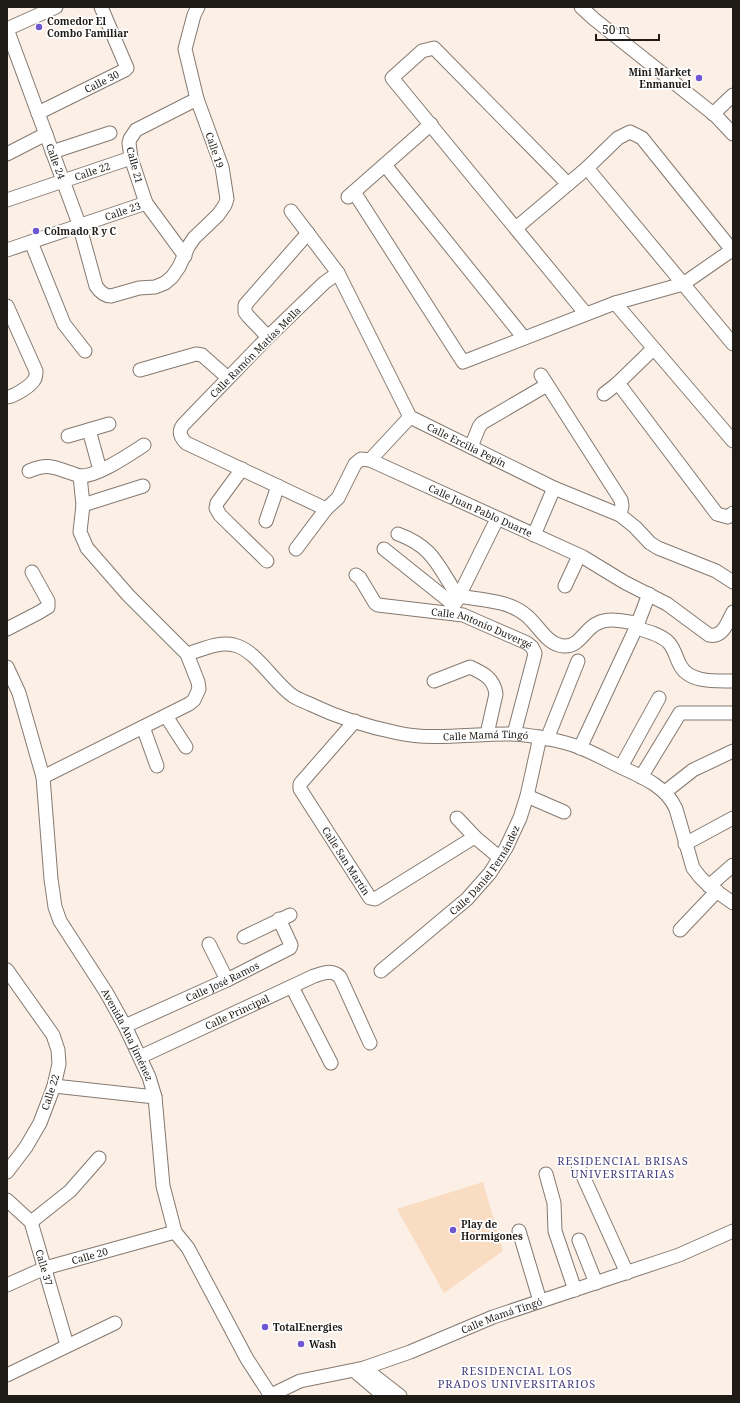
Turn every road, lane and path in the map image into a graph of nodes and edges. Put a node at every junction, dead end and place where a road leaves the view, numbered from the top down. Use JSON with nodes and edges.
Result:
{"nodes":[{"id":1,"x":56,"y":7,"type":"edge"},
{"id":2,"x":101,"y":7,"type":"edge"},
{"id":3,"x":198,"y":7,"type":"edge"},
{"id":4,"x":581,"y":7,"type":"edge"},
{"id":5,"x":7,"y":29,"type":"edge"},
{"id":6,"x":733,"y":95,"type":"edge"},
{"id":7,"x":197,"y":99,"type":"junction"},
{"id":8,"x":38,"y":113,"type":"junction"},
{"id":9,"x":713,"y":114,"type":"junction"},
{"id":10,"x":431,"y":124,"type":"junction"},
{"id":11,"x":110,"y":133,"type":"dead end"},
{"id":12,"x":46,"y":134,"type":"junction"},
{"id":13,"x":733,"y":134,"type":"edge"},
{"id":14,"x":9,"y":149,"type":"edge"},
{"id":15,"x":52,"y":152,"type":"junction"},
{"id":16,"x":131,"y":158,"type":"junction"},
{"id":17,"x":385,"y":165,"type":"junction"},
{"id":18,"x":587,"y":168,"type":"junction"},
{"id":19,"x":62,"y":181,"type":"junction"},
{"id":20,"x":568,"y":184,"type":"junction"},
{"id":21,"x":7,"y":200,"type":"edge"},
{"id":22,"x":146,"y":203,"type":"junction"},
{"id":23,"x":291,"y":211,"type":"dead end"},
{"id":24,"x":79,"y":224,"type":"junction"},
{"id":25,"x":516,"y":228,"type":"junction"},
{"id":26,"x":308,"y":233,"type":"junction"},
{"id":27,"x":31,"y":242,"type":"junction"},
{"id":28,"x":7,"y":250,"type":"edge"},
{"id":29,"x":733,"y":250,"type":"edge"},
{"id":30,"x":185,"y":256,"type":"junction"},
{"id":31,"x":338,"y":273,"type":"junction"},
{"id":32,"x":683,"y":284,"type":"junction"},
{"id":33,"x":102,"y":293,"type":"joint"},
{"id":34,"x":615,"y":303,"type":"junction"},
{"id":35,"x":7,"y":306,"type":"edge"},
{"id":36,"x":586,"y":314,"type":"junction"},
{"id":37,"x":268,"y":337,"type":"junction"},
{"id":38,"x":524,"y":338,"type":"junction"},
{"id":39,"x":733,"y":344,"type":"edge"},
{"id":40,"x":653,"y":349,"type":"junction"},
{"id":41,"x":85,"y":351,"type":"dead end"},
{"id":42,"x":140,"y":370,"type":"dead end"},
{"id":43,"x":228,"y":378,"type":"junction"},
{"id":44,"x":618,"y":383,"type":"junction"},
{"id":45,"x":604,"y":394,"type":"dead end"},
{"id":46,"x":7,"y":397,"type":"edge"},
{"id":47,"x":410,"y":417,"type":"junction"},
{"id":48,"x":110,"y":424,"type":"dead end"},
{"id":49,"x":89,"y":430,"type":"junction"},
{"id":50,"x":68,"y":436,"type":"dead end"},
{"id":51,"x":733,"y":441,"type":"edge"},
{"id":52,"x":144,"y":445,"type":"dead end"},
{"id":53,"x":471,"y":447,"type":"junction"},
{"id":54,"x":370,"y":460,"type":"junction"},
{"id":55,"x":242,"y":469,"type":"junction"},
{"id":56,"x":100,"y":470,"type":"junction"},
{"id":57,"x":29,"y":471,"type":"dead end"},
{"id":58,"x":80,"y":476,"type":"junction"},
{"id":59,"x":143,"y":486,"type":"dead end"},
{"id":60,"x":278,"y":486,"type":"junction"},
{"id":61,"x":554,"y":488,"type":"junction"},
{"id":62,"x":83,"y":505,"type":"junction"},
{"id":63,"x":326,"y":509,"type":"junction"},
{"id":64,"x":733,"y":512,"type":"edge"},
{"id":65,"x":620,"y":515,"type":"junction"},
{"id":66,"x":497,"y":519,"type":"junction"},
{"id":67,"x":266,"y":521,"type":"dead end"},
{"id":68,"x":398,"y":534,"type":"dead end"},
{"id":69,"x":534,"y":535,"type":"junction"},
{"id":70,"x":296,"y":549,"type":"dead end"},
{"id":71,"x":384,"y":549,"type":"dead end"},
{"id":72,"x":579,"y":556,"type":"junction"},
{"id":73,"x":266,"y":561,"type":"dead end"},
{"id":74,"x":32,"y":572,"type":"dead end"},
{"id":75,"x":356,"y":575,"type":"dead end"},
{"id":76,"x":733,"y":582,"type":"edge"},
{"id":77,"x":565,"y":586,"type":"dead end"},
{"id":78,"x":649,"y":594,"type":"junction"},
{"id":79,"x":455,"y":604,"type":"junction"},
{"id":80,"x":733,"y":612,"type":"edge"},
{"id":81,"x":637,"y":625,"type":"junction"},
{"id":82,"x":7,"y":629,"type":"edge"},
{"id":83,"x":187,"y":654,"type":"junction"},
{"id":84,"x":578,"y":661,"type":"dead end"},
{"id":85,"x":7,"y":667,"type":"edge"},
{"id":86,"x":733,"y":670,"type":"edge"},
{"id":87,"x":434,"y":680,"type":"dead end"},
{"id":88,"x":727,"y":681,"type":"edge"},
{"id":89,"x":659,"y":698,"type":"dead end"},
{"id":90,"x":733,"y":713,"type":"edge"},
{"id":91,"x":166,"y":716,"type":"junction"},
{"id":92,"x":355,"y":722,"type":"junction"},
{"id":93,"x":143,"y":727,"type":"junction"},
{"id":94,"x":487,"y":734,"type":"junction"},
{"id":95,"x":514,"y":734,"type":"junction"},
{"id":96,"x":543,"y":738,"type":"junction"},
{"id":97,"x":186,"y":747,"type":"dead end"},
{"id":98,"x":580,"y":748,"type":"junction"},
{"id":99,"x":733,"y":752,"type":"edge"},
{"id":100,"x":157,"y":766,"type":"dead end"},
{"id":101,"x":621,"y":767,"type":"junction"},
{"id":102,"x":641,"y":776,"type":"junction"},
{"id":103,"x":43,"y":777,"type":"junction"},
{"id":104,"x":665,"y":792,"type":"junction"},
{"id":105,"x":527,"y":796,"type":"junction"},
{"id":106,"x":564,"y":812,"type":"dead end"},
{"id":107,"x":457,"y":818,"type":"dead end"},
{"id":108,"x":733,"y":818,"type":"edge"},
{"id":109,"x":475,"y":837,"type":"junction"},
{"id":110,"x":685,"y":844,"type":"junction"},
{"id":111,"x":500,"y":858,"type":"junction"},
{"id":112,"x":733,"y":865,"type":"edge"},
{"id":113,"x":713,"y":889,"type":"junction"},
{"id":114,"x":733,"y":903,"type":"edge"},
{"id":115,"x":680,"y":930,"type":"dead end"},
{"id":116,"x":244,"y":937,"type":"dead end"},
{"id":117,"x":209,"y":944,"type":"dead end"},
{"id":118,"x":7,"y":970,"type":"edge"},
{"id":119,"x":380,"y":971,"type":"dead end"},
{"id":120,"x":227,"y":980,"type":"junction"},
{"id":121,"x":292,"y":987,"type":"junction"},
{"id":122,"x":125,"y":1026,"type":"junction"},
{"id":123,"x":370,"y":1043,"type":"dead end"},
{"id":124,"x":140,"y":1057,"type":"junction"},
{"id":125,"x":331,"y":1063,"type":"dead end"},
{"id":126,"x":54,"y":1086,"type":"junction"},
{"id":127,"x":155,"y":1096,"type":"junction"},
{"id":128,"x":99,"y":1158,"type":"dead end"},
{"id":129,"x":578,"y":1165,"type":"dead end"},
{"id":130,"x":7,"y":1172,"type":"edge"},
{"id":131,"x":546,"y":1174,"type":"dead end"},
{"id":132,"x":7,"y":1200,"type":"edge"},
{"id":133,"x":31,"y":1222,"type":"junction"},
{"id":134,"x":519,"y":1231,"type":"dead end"},
{"id":135,"x":733,"y":1231,"type":"edge"},
{"id":136,"x":175,"y":1232,"type":"junction"},
{"id":137,"x":579,"y":1240,"type":"dead end"},
{"id":138,"x":45,"y":1268,"type":"junction"},
{"id":139,"x":627,"y":1273,"type":"junction"},
{"id":140,"x":596,"y":1283,"type":"junction"},
{"id":141,"x":7,"y":1285,"type":"edge"},
{"id":142,"x":575,"y":1290,"type":"junction"},
{"id":143,"x":540,"y":1301,"type":"junction"},
{"id":144,"x":115,"y":1323,"type":"dead end"},
{"id":145,"x":67,"y":1345,"type":"junction"},
{"id":146,"x":359,"y":1370,"type":"junction"},
{"id":147,"x":7,"y":1375,"type":"edge"},
{"id":148,"x":270,"y":1396,"type":"edge"},
{"id":149,"x":384,"y":1396,"type":"edge"},
{"id":150,"x":400,"y":1396,"type":"edge"}],
"edges":[{"from":1,"to":5,"type":"street"},
{"from":2,"to":8,"type":"street","name":"Calle 30"},
{"from":3,"to":7,"type":"street","name":"Calle 19"},
{"from":4,"to":9,"type":"street"},
{"from":5,"to":8,"type":"street","name":"Calle 24"},
{"from":6,"to":9,"type":"street"},
{"from":7,"to":16,"type":"street","name":"Calle 21"},
{"from":7,"to":30,"type":"street","name":"Calle 19"},
{"from":8,"to":12,"type":"street","name":"Calle 24"},
{"from":9,"to":13,"type":"street"},
{"from":10,"to":17,"type":"street"},
{"from":10,"to":20,"type":"street"},
{"from":10,"to":25,"type":"street"},
{"from":11,"to":15,"type":"street"},
{"from":12,"to":14,"type":"street"},
{"from":12,"to":15,"type":"street","name":"Calle 24"},
{"from":15,"to":19,"type":"street","name":"Calle 24"},
{"from":16,"to":19,"type":"street","name":"Calle 22"},
{"from":16,"to":22,"type":"street","name":"Calle 21"},
{"from":17,"to":38,"type":"street"},
{"from":17,"to":38,"type":"street"},
{"from":18,"to":20,"type":"street"},
{"from":18,"to":29,"type":"street"},
{"from":18,"to":32,"type":"street"},
{"from":19,"to":21,"type":"street","name":"Calle 22"},
{"from":19,"to":24,"type":"street","name":"Calle 24"},
{"from":20,"to":25,"type":"street"},
{"from":22,"to":24,"type":"street","name":"Calle 23"},
{"from":22,"to":30,"type":"street","name":"Calle 21"},
{"from":23,"to":26,"type":"street"},
{"from":24,"to":27,"type":"street","name":"Calle 23"},
{"from":24,"to":33,"type":"street","name":"Calle 24"},
{"from":25,"to":36,"type":"street"},
{"from":26,"to":31,"type":"street"},
{"from":26,"to":37,"type":"street"},
{"from":27,"to":28,"type":"street","name":"Calle 23"},
{"from":27,"to":41,"type":"street"},
{"from":29,"to":32,"type":"street"},
{"from":30,"to":33,"type":"street","name":"Calle 19"},
{"from":31,"to":37,"type":"street","name":"Calle Ramón Matías Mella"},
{"from":31,"to":47,"type":"street"},
{"from":32,"to":34,"type":"street"},
{"from":32,"to":39,"type":"street"},
{"from":34,"to":36,"type":"street"},
{"from":34,"to":40,"type":"street"},
{"from":35,"to":46,"type":"street"},
{"from":36,"to":38,"type":"street"},
{"from":37,"to":43,"type":"street","name":"Calle Ramón Matías Mella"},
{"from":40,"to":44,"type":"street"},
{"from":40,"to":51,"type":"street"},
{"from":42,"to":43,"type":"street"},
{"from":43,"to":55,"type":"street","name":"Calle Ramón Matías Mella"},
{"from":44,"to":45,"type":"street"},
{"from":44,"to":64,"type":"street"},
{"from":47,"to":53,"type":"street","name":"Calle Ercilia Pepín"},
{"from":47,"to":54,"type":"street"},
{"from":48,"to":49,"type":"street"},
{"from":49,"to":50,"type":"street"},
{"from":49,"to":56,"type":"street"},
{"from":52,"to":56,"type":"street"},
{"from":53,"to":61,"type":"street","name":"Calle Ercilia Pepín"},
{"from":53,"to":65,"type":"street"},
{"from":54,"to":63,"type":"street"},
{"from":54,"to":66,"type":"street","name":"Calle Juan Pablo Duarte"},
{"from":55,"to":60,"type":"street"},
{"from":55,"to":73,"type":"street"},
{"from":56,"to":58,"type":"street"},
{"from":57,"to":58,"type":"street"},
{"from":58,"to":62,"type":"street"},
{"from":59,"to":62,"type":"street"},
{"from":60,"to":63,"type":"street"},
{"from":60,"to":67,"type":"street"},
{"from":61,"to":65,"type":"street","name":"Calle Ercilia Pepín"},
{"from":61,"to":69,"type":"street"},
{"from":62,"to":83,"type":"street"},
{"from":63,"to":70,"type":"street"},
{"from":65,"to":76,"type":"street","name":"Calle Ercilia Pepín"},
{"from":66,"to":69,"type":"street","name":"Calle Juan Pablo Duarte"},
{"from":66,"to":79,"type":"street"},
{"from":68,"to":79,"type":"street"},
{"from":69,"to":72,"type":"street","name":"Calle Juan Pablo Duarte"},
{"from":71,"to":79,"type":"street"},
{"from":72,"to":77,"type":"street"},
{"from":72,"to":78,"type":"street","name":"Calle Juan Pablo Duarte"},
{"from":74,"to":82,"type":"street"},
{"from":75,"to":79,"type":"street","name":"Calle Antonio Duvergé"},
{"from":78,"to":80,"type":"street","name":"Calle Juan Pablo Duarte"},
{"from":78,"to":81,"type":"street"},
{"from":79,"to":81,"type":"street"},
{"from":79,"to":95,"type":"street","name":"Calle Antonio Duvergé"},
{"from":81,"to":88,"type":"street"},
{"from":81,"to":98,"type":"street"},
{"from":83,"to":91,"type":"street"},
{"from":83,"to":92,"type":"street","name":"Calle Mamá Tingó"},
{"from":84,"to":96,"type":"street","name":"Calle Daniel Fernández"},
{"from":85,"to":103,"type":"street","name":"Avenida Ana Jiménez"},
{"from":86,"to":88,"type":"street"},
{"from":87,"to":94,"type":"street"},
{"from":89,"to":101,"type":"street"},
{"from":90,"to":102,"type":"street"},
{"from":91,"to":93,"type":"street"},
{"from":91,"to":97,"type":"street"},
{"from":92,"to":94,"type":"street","name":"Calle Mamá Tingó"},
{"from":92,"to":109,"type":"street","name":"Calle San Martín"},
{"from":93,"to":100,"type":"street"},
{"from":93,"to":103,"type":"street"},
{"from":94,"to":95,"type":"street","name":"Calle Mamá Tingó"},
{"from":95,"to":96,"type":"street","name":"Calle Mamá Tingó"},
{"from":96,"to":98,"type":"street","name":"Calle Mamá Tingó"},
{"from":96,"to":105,"type":"street","name":"Calle Daniel Fernández"},
{"from":98,"to":101,"type":"street","name":"Calle Mamá Tingó"},
{"from":99,"to":104,"type":"street"},
{"from":101,"to":102,"type":"street","name":"Calle Mamá Tingó"},
{"from":102,"to":104,"type":"street","name":"Calle Mamá Tingó"},
{"from":103,"to":122,"type":"street","name":"Avenida Ana Jiménez"},
{"from":104,"to":110,"type":"street","name":"Calle Mamá Tingó"},
{"from":105,"to":106,"type":"street"},
{"from":105,"to":111,"type":"street","name":"Calle Daniel Fernández"},
{"from":107,"to":109,"type":"street"},
{"from":108,"to":110,"type":"street"},
{"from":109,"to":111,"type":"street"},
{"from":110,"to":113,"type":"street","name":"Calle Mamá Tingó"},
{"from":111,"to":119,"type":"street","name":"Calle Daniel Fernández"},
{"from":112,"to":113,"type":"street"},
{"from":113,"to":114,"type":"street","name":"Calle Mamá Tingó"},
{"from":113,"to":115,"type":"street"},
{"from":116,"to":120,"type":"street","name":"Calle José Ramos"},
{"from":117,"to":120,"type":"street"},
{"from":118,"to":126,"type":"street","name":"Calle 22"},
{"from":120,"to":122,"type":"street","name":"Calle José Ramos"},
{"from":121,"to":123,"type":"street","name":"Calle Principal"},
{"from":121,"to":124,"type":"street","name":"Calle Principal"},
{"from":121,"to":125,"type":"street"},
{"from":122,"to":124,"type":"street","name":"Avenida Ana Jiménez"},
{"from":124,"to":127,"type":"street","name":"Avenida Ana Jiménez"},
{"from":126,"to":127,"type":"street"},
{"from":126,"to":130,"type":"street","name":"Calle 22"},
{"from":127,"to":136,"type":"street","name":"Avenida Ana Jiménez"},
{"from":128,"to":133,"type":"street"},
{"from":129,"to":139,"type":"street"},
{"from":131,"to":142,"type":"street"},
{"from":132,"to":133,"type":"street"},
{"from":133,"to":138,"type":"street","name":"Calle 37"},
{"from":134,"to":143,"type":"street"},
{"from":135,"to":139,"type":"street","name":"Calle Mamá Tingó"},
{"from":136,"to":138,"type":"street","name":"Calle 20"},
{"from":136,"to":148,"type":"street","name":"Avenida Ana Jiménez"},
{"from":137,"to":140,"type":"street"},
{"from":138,"to":141,"type":"street","name":"Calle 20"},
{"from":138,"to":145,"type":"street","name":"Calle 37"},
{"from":139,"to":140,"type":"street","name":"Calle Mamá Tingó"},
{"from":140,"to":142,"type":"street","name":"Calle Mamá Tingó"},
{"from":142,"to":143,"type":"street","name":"Calle Mamá Tingó"},
{"from":143,"to":146,"type":"street","name":"Calle Mamá Tingó"},
{"from":144,"to":145,"type":"street"},
{"from":145,"to":147,"type":"street"},
{"from":146,"to":148,"type":"street","name":"Calle Mamá Tingó"},
{"from":146,"to":149,"type":"street"},
{"from":146,"to":150,"type":"street"}]}
